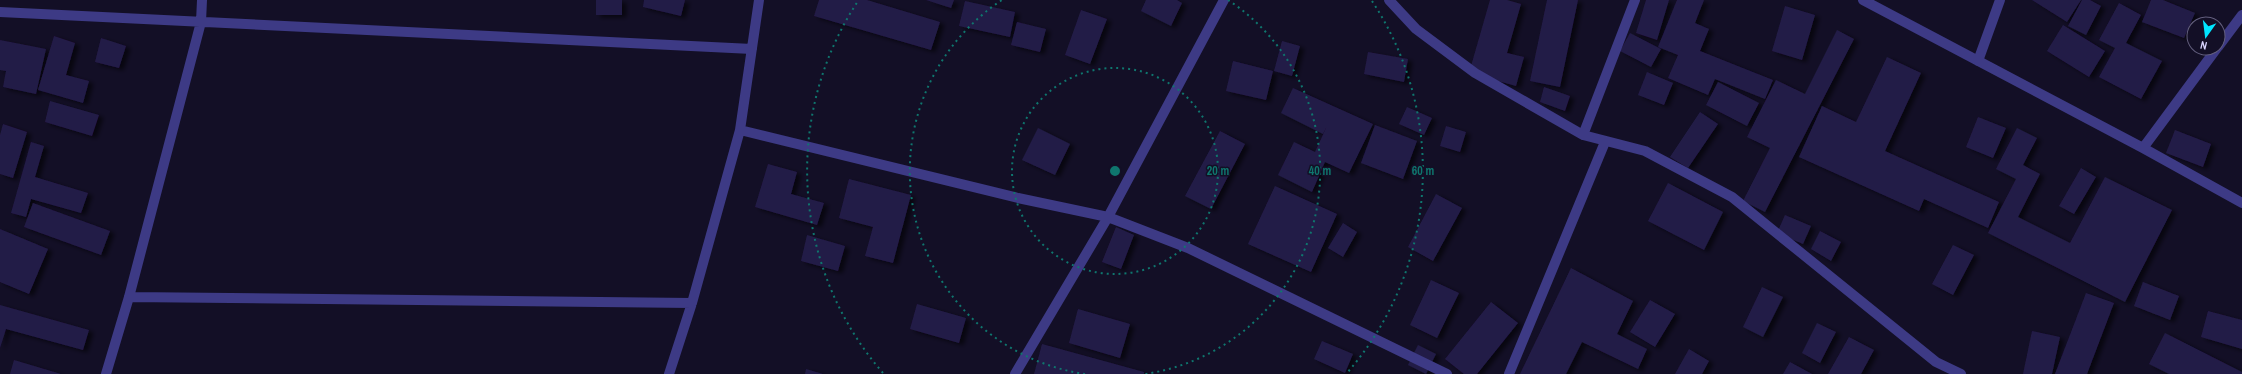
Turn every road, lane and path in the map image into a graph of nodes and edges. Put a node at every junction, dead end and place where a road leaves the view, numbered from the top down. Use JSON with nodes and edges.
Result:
{"nodes":[{"id":1,"x":202,"y":0,"type":"edge"},
{"id":2,"x":759,"y":0,"type":"edge"},
{"id":3,"x":1224,"y":0,"type":"edge"},
{"id":4,"x":1389,"y":0,"type":"edge"},
{"id":5,"x":1635,"y":0,"type":"edge"},
{"id":6,"x":1862,"y":0,"type":"edge"},
{"id":7,"x":2000,"y":0,"type":"edge"},
{"id":8,"x":0,"y":12,"type":"edge"},
{"id":9,"x":2242,"y":15,"type":"edge"},
{"id":10,"x":201,"y":22,"type":"junction"},
{"id":11,"x":2226,"y":37,"type":"edge"},
{"id":12,"x":752,"y":49,"type":"junction"},
{"id":13,"x":2212,"y":56,"type":"edge"},
{"id":14,"x":1978,"y":61,"type":"junction"},
{"id":15,"x":740,"y":130,"type":"junction"},
{"id":16,"x":1583,"y":135,"type":"junction"},
{"id":17,"x":1605,"y":142,"type":"junction"},
{"id":18,"x":2143,"y":148,"type":"junction"},
{"id":19,"x":2242,"y":203,"type":"edge"},
{"id":20,"x":1108,"y":217,"type":"junction"},
{"id":21,"x":129,"y":297,"type":"junction"},
{"id":22,"x":692,"y":303,"type":"junction"},
{"id":23,"x":106,"y":374,"type":"edge"},
{"id":24,"x":669,"y":374,"type":"edge"},
{"id":25,"x":1015,"y":374,"type":"edge"},
{"id":26,"x":1446,"y":374,"type":"edge"},
{"id":27,"x":1509,"y":374,"type":"edge"},
{"id":28,"x":1961,"y":374,"type":"edge"}],
"edges":[{"from":1,"to":10,"type":"street"},
{"from":2,"to":12,"type":"street"},
{"from":3,"to":20,"type":"street"},
{"from":4,"to":16,"type":"street"},
{"from":5,"to":16,"type":"street"},
{"from":6,"to":14,"type":"street"},
{"from":7,"to":14,"type":"street"},
{"from":8,"to":10,"type":"street"},
{"from":9,"to":11,"type":"street"},
{"from":10,"to":12,"type":"street"},
{"from":10,"to":21,"type":"street"},
{"from":12,"to":15,"type":"street"},
{"from":13,"to":18,"type":"street"},
{"from":14,"to":18,"type":"street"},
{"from":15,"to":20,"type":"street"},
{"from":15,"to":22,"type":"street"},
{"from":16,"to":17,"type":"street"},
{"from":17,"to":27,"type":"street"},
{"from":17,"to":28,"type":"street"},
{"from":18,"to":19,"type":"street"},
{"from":20,"to":25,"type":"street"},
{"from":20,"to":26,"type":"street"},
{"from":21,"to":22,"type":"street"},
{"from":21,"to":23,"type":"street"},
{"from":22,"to":24,"type":"street"}]}
